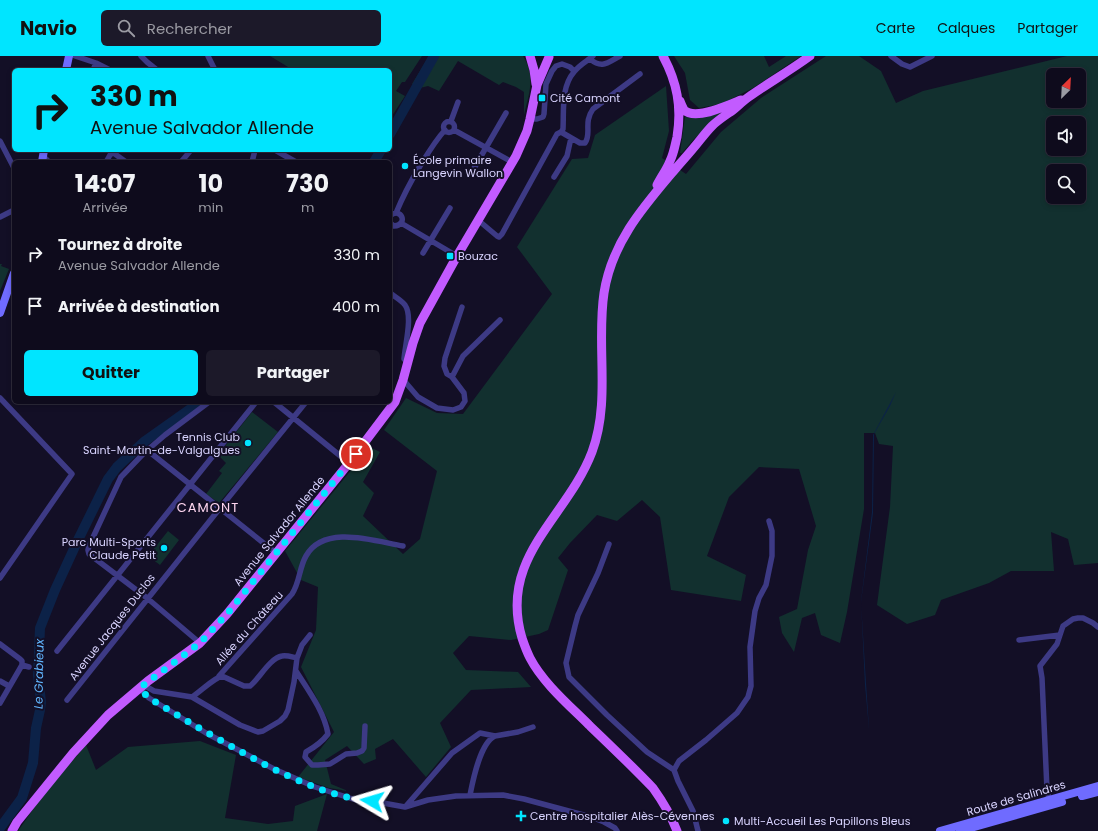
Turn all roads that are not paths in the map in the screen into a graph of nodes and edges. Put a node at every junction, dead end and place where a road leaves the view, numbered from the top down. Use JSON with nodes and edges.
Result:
{"nodes":[{"id":1,"x":69,"y":56,"type":"edge"},
{"id":2,"x":76,"y":56,"type":"edge"},
{"id":3,"x":141,"y":56,"type":"edge"},
{"id":4,"x":208,"y":56,"type":"edge"},
{"id":5,"x":531,"y":56,"type":"edge"},
{"id":6,"x":550,"y":56,"type":"edge"},
{"id":7,"x":620,"y":56,"type":"edge"},
{"id":8,"x":663,"y":56,"type":"edge"},
{"id":9,"x":810,"y":56,"type":"edge"},
{"id":10,"x":891,"y":56,"type":"edge"},
{"id":11,"x":932,"y":56,"type":"edge"},
{"id":12,"x":592,"y":57,"type":"edge"},
{"id":13,"x":96,"y":63,"type":"junction"},
{"id":14,"x":66,"y":68,"type":"edge"},
{"id":15,"x":94,"y":68,"type":"edge"},
{"id":16,"x":106,"y":68,"type":"edge"},
{"id":17,"x":154,"y":68,"type":"edge"},
{"id":18,"x":214,"y":68,"type":"edge"},
{"id":19,"x":574,"y":71,"type":"junction"},
{"id":20,"x":640,"y":74,"type":"dead end"},
{"id":21,"x":537,"y":85,"type":"junction"},
{"id":22,"x":678,"y":97,"type":"junction"},
{"id":23,"x":748,"y":97,"type":"junction"},
{"id":24,"x":458,"y":102,"type":"dead end"},
{"id":25,"x":506,"y":113,"type":"dead end"},
{"id":26,"x":530,"y":118,"type":"junction"},
{"id":27,"x":447,"y":121,"type":"junction"},
{"id":28,"x":445,"y":130,"type":"junction"},
{"id":29,"x":454,"y":130,"type":"junction"},
{"id":30,"x":561,"y":132,"type":"junction"},
{"id":31,"x":571,"y":138,"type":"junction"},
{"id":32,"x":0,"y":141,"type":"edge"},
{"id":33,"x":486,"y":148,"type":"junction"},
{"id":34,"x":112,"y":152,"type":"edge"},
{"id":35,"x":189,"y":152,"type":"edge"},
{"id":36,"x":278,"y":152,"type":"edge"},
{"id":37,"x":123,"y":160,"type":"edge"},
{"id":38,"x":183,"y":160,"type":"edge"},
{"id":39,"x":292,"y":160,"type":"edge"},
{"id":40,"x":512,"y":162,"type":"junction"},
{"id":41,"x":12,"y":164,"type":"edge"},
{"id":42,"x":473,"y":170,"type":"dead end"},
{"id":43,"x":554,"y":177,"type":"dead end"},
{"id":44,"x":649,"y":201,"type":"junction"},
{"id":45,"x":450,"y":208,"type":"dead end"},
{"id":46,"x":12,"y":211,"type":"edge"},
{"id":47,"x":396,"y":213,"type":"junction"},
{"id":48,"x":392,"y":215,"type":"edge"},
{"id":49,"x":3,"y":216,"type":"edge"},
{"id":50,"x":478,"y":220,"type":"junction"},
{"id":51,"x":401,"y":223,"type":"junction"},
{"id":52,"x":392,"y":225,"type":"edge"},
{"id":53,"x":430,"y":240,"type":"junction"},
{"id":54,"x":423,"y":253,"type":"dead end"},
{"id":55,"x":458,"y":256,"type":"junction"},
{"id":56,"x":12,"y":279,"type":"edge"},
{"id":57,"x":392,"y":294,"type":"edge"},
{"id":58,"x":462,"y":307,"type":"dead end"},
{"id":59,"x":0,"y":313,"type":"edge"},
{"id":60,"x":500,"y":320,"type":"dead end"},
{"id":61,"x":408,"y":362,"type":"junction"},
{"id":62,"x":452,"y":377,"type":"junction"},
{"id":63,"x":403,"y":380,"type":"junction"},
{"id":64,"x":0,"y":398,"type":"edge"},
{"id":65,"x":206,"y":404,"type":"edge"},
{"id":66,"x":254,"y":404,"type":"edge"},
{"id":67,"x":276,"y":404,"type":"edge"},
{"id":68,"x":304,"y":404,"type":"edge"},
{"id":69,"x":293,"y":418,"type":"junction"},
{"id":70,"x":147,"y":450,"type":"junction"},
{"id":71,"x":349,"y":463,"type":"junction"},
{"id":72,"x":191,"y":485,"type":"junction"},
{"id":73,"x":220,"y":508,"type":"junction"},
{"id":74,"x":770,"y":521,"type":"dead end"},
{"id":75,"x":609,"y":544,"type":"dead end"},
{"id":76,"x":403,"y":546,"type":"dead end"},
{"id":77,"x":276,"y":553,"type":"junction"},
{"id":78,"x":118,"y":576,"type":"junction"},
{"id":79,"x":0,"y":578,"type":"edge"},
{"id":80,"x":147,"y":598,"type":"junction"},
{"id":81,"x":1096,"y":624,"type":"edge"},
{"id":82,"x":310,"y":635,"type":"dead end"},
{"id":83,"x":1060,"y":635,"type":"junction"},
{"id":84,"x":1019,"y":640,"type":"dead end"},
{"id":85,"x":200,"y":643,"type":"junction"},
{"id":86,"x":0,"y":644,"type":"edge"},
{"id":87,"x":57,"y":651,"type":"dead end"},
{"id":88,"x":298,"y":658,"type":"junction"},
{"id":89,"x":22,"y":665,"type":"junction"},
{"id":90,"x":28,"y":666,"type":"dead end"},
{"id":91,"x":296,"y":670,"type":"junction"},
{"id":92,"x":219,"y":676,"type":"junction"},
{"id":93,"x":0,"y":681,"type":"edge"},
{"id":94,"x":9,"y":686,"type":"junction"},
{"id":95,"x":141,"y":687,"type":"junction"},
{"id":96,"x":192,"y":697,"type":"junction"},
{"id":97,"x":67,"y":700,"type":"dead end"},
{"id":98,"x":0,"y":703,"type":"edge"},
{"id":99,"x":365,"y":726,"type":"dead end"},
{"id":100,"x":533,"y":727,"type":"dead end"},
{"id":101,"x":494,"y":736,"type":"junction"},
{"id":102,"x":674,"y":770,"type":"junction"},
{"id":103,"x":1098,"y":786,"type":"edge"},
{"id":104,"x":1098,"y":792,"type":"edge"},
{"id":105,"x":470,"y":795,"type":"junction"},
{"id":106,"x":1050,"y":802,"type":"junction"},
{"id":107,"x":405,"y":807,"type":"junction"},
{"id":108,"x":12,"y":831,"type":"edge"},
{"id":109,"x":617,"y":831,"type":"edge"},
{"id":110,"x":676,"y":831,"type":"edge"},
{"id":111,"x":698,"y":831,"type":"edge"},
{"id":112,"x":940,"y":831,"type":"edge"},
{"id":113,"x":960,"y":831,"type":"edge"}],
"edges":[{"from":1,"to":14,"type":"main road"},
{"from":2,"to":13,"type":"street"},
{"from":3,"to":17,"type":"street"},
{"from":4,"to":18,"type":"street"},
{"from":5,"to":6,"type":"main road"},
{"from":5,"to":21,"type":"main road","name":"Avenue Salvador Allende"},
{"from":6,"to":21,"type":"main road","name":"Avenue Salvador Allende"},
{"from":7,"to":12,"type":"street"},
{"from":8,"to":22,"type":"main road"},
{"from":9,"to":23,"type":"main road"},
{"from":10,"to":11,"type":"street"},
{"from":12,"to":19,"type":"street"},
{"from":13,"to":15,"type":"street"},
{"from":13,"to":16,"type":"street"},
{"from":19,"to":26,"type":"street"},
{"from":19,"to":30,"type":"street"},
{"from":20,"to":31,"type":"street"},
{"from":21,"to":26,"type":"main road","name":"Avenue Salvador Allende"},
{"from":22,"to":23,"type":"main road"},
{"from":22,"to":44,"type":"main road"},
{"from":23,"to":44,"type":"main road"},
{"from":24,"to":27,"type":"street"},
{"from":25,"to":33,"type":"street"},
{"from":26,"to":40,"type":"main road","name":"Avenue Salvador Allende"},
{"from":27,"to":28,"type":"street"},
{"from":27,"to":29,"type":"street"},
{"from":28,"to":29,"type":"street"},
{"from":28,"to":47,"type":"street"},
{"from":29,"to":33,"type":"street"},
{"from":30,"to":31,"type":"street"},
{"from":30,"to":50,"type":"street"},
{"from":31,"to":43,"type":"street"},
{"from":32,"to":41,"type":"street"},
{"from":33,"to":40,"type":"street"},
{"from":33,"to":42,"type":"street"},
{"from":34,"to":37,"type":"street"},
{"from":35,"to":38,"type":"street"},
{"from":36,"to":39,"type":"street"},
{"from":40,"to":50,"type":"main road","name":"Avenue Salvador Allende"},
{"from":44,"to":110,"type":"main road"},
{"from":45,"to":53,"type":"street"},
{"from":46,"to":49,"type":"street"},
{"from":47,"to":48,"type":"street"},
{"from":47,"to":51,"type":"street"},
{"from":50,"to":55,"type":"main road","name":"Avenue Salvador Allende"},
{"from":51,"to":52,"type":"street"},
{"from":51,"to":53,"type":"street"},
{"from":53,"to":54,"type":"street"},
{"from":53,"to":55,"type":"street"},
{"from":55,"to":61,"type":"main road","name":"Avenue Salvador Allende"},
{"from":56,"to":59,"type":"main road"},
{"from":57,"to":61,"type":"street"},
{"from":58,"to":62,"type":"street"},
{"from":60,"to":62,"type":"street"},
{"from":61,"to":63,"type":"main road","name":"Avenue Salvador Allende"},
{"from":62,"to":63,"type":"street"},
{"from":63,"to":71,"type":"main road","name":"Avenue Salvador Allende"},
{"from":64,"to":79,"type":"street"},
{"from":65,"to":70,"type":"street"},
{"from":66,"to":72,"type":"street"},
{"from":67,"to":69,"type":"street"},
{"from":68,"to":69,"type":"street","name":"Avenue Jacques Duclos"},
{"from":69,"to":71,"type":"street"},
{"from":69,"to":73,"type":"street","name":"Avenue Jacques Duclos"},
{"from":70,"to":72,"type":"street"},
{"from":70,"to":78,"type":"street"},
{"from":71,"to":77,"type":"main road","name":"Avenue Salvador Allende"},
{"from":72,"to":73,"type":"street"},
{"from":72,"to":78,"type":"street"},
{"from":73,"to":77,"type":"street"},
{"from":73,"to":80,"type":"street","name":"Avenue Jacques Duclos"},
{"from":74,"to":102,"type":"street"},
{"from":75,"to":102,"type":"street"},
{"from":76,"to":92,"type":"street","name":"Allée du Château"},
{"from":77,"to":85,"type":"main road","name":"Avenue Salvador Allende"},
{"from":78,"to":80,"type":"street"},
{"from":78,"to":87,"type":"street"},
{"from":80,"to":85,"type":"street"},
{"from":80,"to":97,"type":"street","name":"Avenue Jacques Duclos"},
{"from":81,"to":83,"type":"street"},
{"from":82,"to":88,"type":"street"},
{"from":83,"to":84,"type":"street"},
{"from":83,"to":106,"type":"street"},
{"from":85,"to":95,"type":"main road","name":"Avenue Salvador Allende"},
{"from":86,"to":89,"type":"street"},
{"from":88,"to":91,"type":"street"},
{"from":88,"to":92,"type":"street"},
{"from":89,"to":90,"type":"street"},
{"from":89,"to":94,"type":"street"},
{"from":91,"to":96,"type":"street"},
{"from":91,"to":99,"type":"street"},
{"from":92,"to":96,"type":"street","name":"Allée du Château"},
{"from":93,"to":94,"type":"street"},
{"from":94,"to":98,"type":"street"},
{"from":95,"to":96,"type":"street"},
{"from":95,"to":107,"type":"street"},
{"from":95,"to":108,"type":"main road","name":"Avenue Salvador Allende"},
{"from":100,"to":101,"type":"street"},
{"from":101,"to":105,"type":"street"},
{"from":101,"to":107,"type":"street"},
{"from":102,"to":111,"type":"street"},
{"from":103,"to":106,"type":"main road","name":"Route de Salindres"},
{"from":104,"to":106,"type":"main road","name":"Route de Salindres"},
{"from":105,"to":107,"type":"street"},
{"from":105,"to":109,"type":"street"},
{"from":106,"to":112,"type":"main road","name":"Route de Salindres"},
{"from":106,"to":113,"type":"main road","name":"Route de Salindres"}]}
